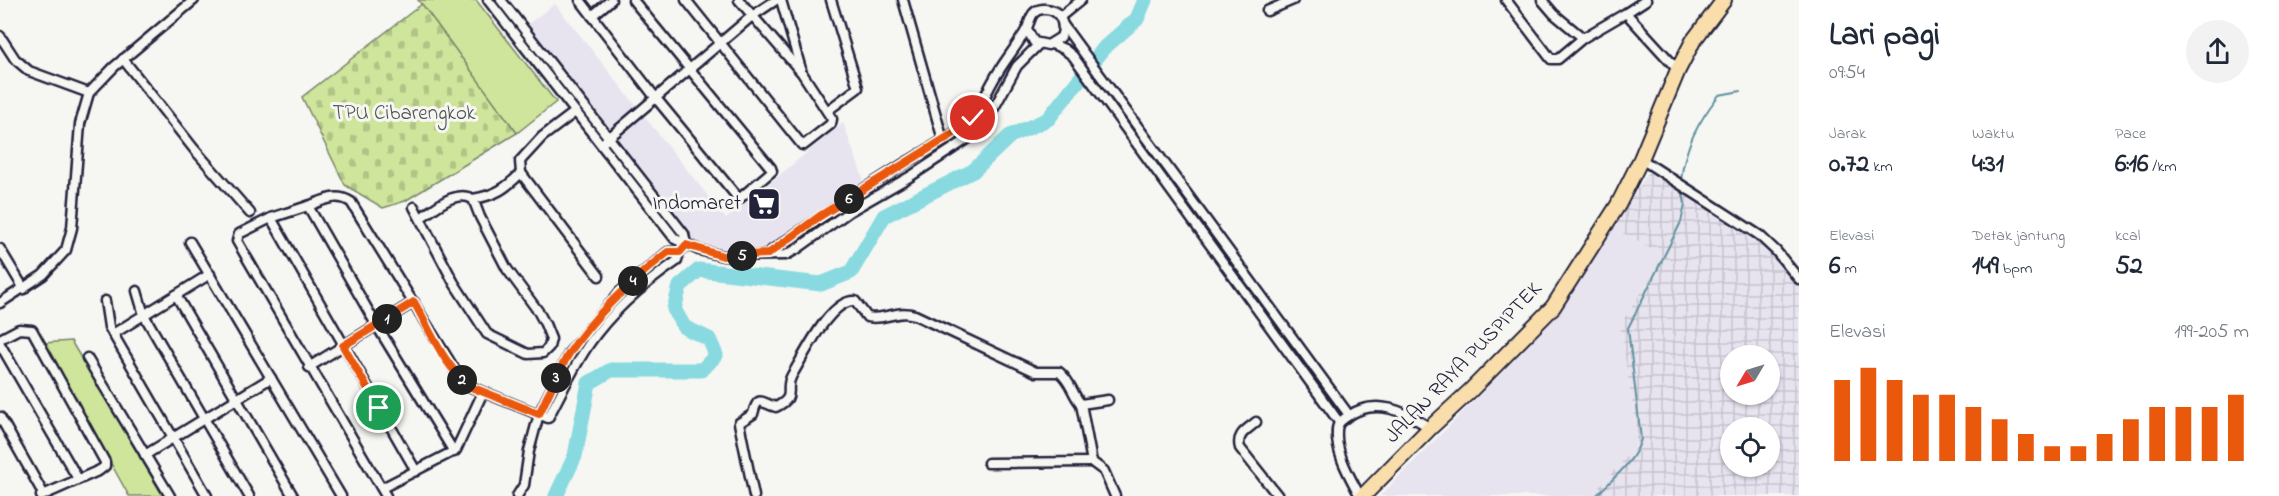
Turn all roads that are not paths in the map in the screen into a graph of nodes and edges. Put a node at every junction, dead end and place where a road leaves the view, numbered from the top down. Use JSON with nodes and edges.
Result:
{"nodes":[{"id":1,"x":488,"y":0,"type":"edge"},
{"id":2,"x":501,"y":0,"type":"edge"},
{"id":3,"x":580,"y":0,"type":"edge"},
{"id":4,"x":611,"y":0,"type":"edge"},
{"id":5,"x":633,"y":0,"type":"edge"},
{"id":6,"x":686,"y":0,"type":"edge"},
{"id":7,"x":739,"y":0,"type":"edge"},
{"id":8,"x":776,"y":0,"type":"edge"},
{"id":9,"x":781,"y":0,"type":"edge"},
{"id":10,"x":831,"y":0,"type":"edge"},
{"id":11,"x":903,"y":0,"type":"edge"},
{"id":12,"x":1081,"y":0,"type":"edge"},
{"id":13,"x":1293,"y":0,"type":"edge"},
{"id":14,"x":1506,"y":0,"type":"edge"},
{"id":15,"x":1542,"y":0,"type":"edge"},
{"id":16,"x":1646,"y":0,"type":"edge"},
{"id":17,"x":1724,"y":0,"type":"edge"},
{"id":18,"x":191,"y":1,"type":"edge"},
{"id":19,"x":1267,"y":11,"type":"dead end"},
{"id":20,"x":1626,"y":13,"type":"junction"},
{"id":21,"x":592,"y":16,"type":"junction"},
{"id":22,"x":752,"y":16,"type":"junction"},
{"id":23,"x":1060,"y":17,"type":"junction"},
{"id":24,"x":1064,"y":26,"type":"junction"},
{"id":25,"x":1027,"y":29,"type":"junction"},
{"id":26,"x":0,"y":36,"type":"edge"},
{"id":27,"x":1583,"y":38,"type":"junction"},
{"id":28,"x":721,"y":44,"type":"junction"},
{"id":29,"x":1039,"y":44,"type":"junction"},
{"id":30,"x":1052,"y":44,"type":"junction"},
{"id":31,"x":123,"y":59,"type":"junction"},
{"id":32,"x":551,"y":65,"type":"junction"},
{"id":33,"x":689,"y":70,"type":"junction"},
{"id":34,"x":1677,"y":70,"type":"junction"},
{"id":35,"x":543,"y":71,"type":"junction"},
{"id":36,"x":802,"y":74,"type":"junction"},
{"id":37,"x":89,"y":93,"type":"junction"},
{"id":38,"x":655,"y":98,"type":"junction"},
{"id":39,"x":827,"y":111,"type":"junction"},
{"id":40,"x":575,"y":112,"type":"junction"},
{"id":41,"x":608,"y":138,"type":"junction"},
{"id":42,"x":942,"y":140,"type":"junction"},
{"id":43,"x":600,"y":145,"type":"junction"},
{"id":44,"x":1641,"y":159,"type":"junction"},
{"id":45,"x":521,"y":173,"type":"junction"},
{"id":46,"x":473,"y":198,"type":"junction"},
{"id":47,"x":308,"y":206,"type":"junction"},
{"id":48,"x":414,"y":207,"type":"dead end"},
{"id":49,"x":250,"y":213,"type":"dead end"},
{"id":50,"x":820,"y":216,"type":"junction"},
{"id":51,"x":271,"y":218,"type":"junction"},
{"id":52,"x":420,"y":218,"type":"junction"},
{"id":53,"x":829,"y":226,"type":"junction"},
{"id":54,"x":190,"y":242,"type":"dead end"},
{"id":55,"x":0,"y":249,"type":"edge"},
{"id":56,"x":683,"y":249,"type":"junction"},
{"id":57,"x":768,"y":254,"type":"junction"},
{"id":58,"x":210,"y":274,"type":"junction"},
{"id":59,"x":599,"y":276,"type":"dead end"},
{"id":60,"x":1799,"y":279,"type":"edge"},
{"id":61,"x":24,"y":289,"type":"junction"},
{"id":62,"x":137,"y":291,"type":"dead end"},
{"id":63,"x":620,"y":292,"type":"junction"},
{"id":64,"x":176,"y":295,"type":"junction"},
{"id":65,"x":629,"y":300,"type":"junction"},
{"id":66,"x":105,"y":301,"type":"dead end"},
{"id":67,"x":414,"y":302,"type":"junction"},
{"id":68,"x":0,"y":303,"type":"edge"},
{"id":69,"x":144,"y":315,"type":"junction"},
{"id":70,"x":377,"y":326,"type":"junction"},
{"id":71,"x":113,"y":334,"type":"junction"},
{"id":72,"x":0,"y":339,"type":"edge"},
{"id":73,"x":0,"y":344,"type":"edge"},
{"id":74,"x":343,"y":346,"type":"junction"},
{"id":75,"x":87,"y":358,"type":"dead end"},
{"id":76,"x":309,"y":367,"type":"junction"},
{"id":77,"x":271,"y":378,"type":"junction"},
{"id":78,"x":483,"y":392,"type":"junction"},
{"id":79,"x":238,"y":399,"type":"junction"},
{"id":80,"x":1108,"y":400,"type":"dead end"},
{"id":81,"x":1082,"y":404,"type":"junction"},
{"id":82,"x":539,"y":414,"type":"junction"},
{"id":83,"x":1349,"y":415,"type":"junction"},
{"id":84,"x":0,"y":417,"type":"edge"},
{"id":85,"x":204,"y":419,"type":"junction"},
{"id":86,"x":1256,"y":422,"type":"dead end"},
{"id":87,"x":1340,"y":422,"type":"junction"},
{"id":88,"x":1430,"y":428,"type":"junction"},
{"id":89,"x":173,"y":438,"type":"junction"},
{"id":90,"x":454,"y":452,"type":"junction"},
{"id":91,"x":145,"y":455,"type":"junction"},
{"id":92,"x":1092,"y":462,"type":"junction"},
{"id":93,"x":988,"y":463,"type":"dead end"},
{"id":94,"x":416,"y":471,"type":"junction"},
{"id":95,"x":78,"y":479,"type":"junction"},
{"id":96,"x":384,"y":492,"type":"edge"},
{"id":97,"x":43,"y":495,"type":"edge"},
{"id":98,"x":170,"y":496,"type":"edge"},
{"id":99,"x":207,"y":496,"type":"edge"},
{"id":100,"x":249,"y":496,"type":"edge"},
{"id":101,"x":293,"y":496,"type":"edge"},
{"id":102,"x":341,"y":496,"type":"edge"},
{"id":103,"x":517,"y":496,"type":"edge"},
{"id":104,"x":754,"y":496,"type":"edge"},
{"id":105,"x":1114,"y":496,"type":"edge"},
{"id":106,"x":1278,"y":496,"type":"edge"},
{"id":107,"x":1362,"y":496,"type":"edge"}],
"edges":[{"from":1,"to":35,"type":"street"},
{"from":2,"to":32,"type":"street"},
{"from":3,"to":21,"type":"street"},
{"from":4,"to":21,"type":"street"},
{"from":5,"to":33,"type":"street"},
{"from":6,"to":28,"type":"street"},
{"from":7,"to":22,"type":"street"},
{"from":8,"to":22,"type":"street"},
{"from":9,"to":36,"type":"street"},
{"from":10,"to":39,"type":"street"},
{"from":11,"to":42,"type":"street"},
{"from":12,"to":23,"type":"street"},
{"from":13,"to":19,"type":"street"},
{"from":14,"to":27,"type":"street"},
{"from":15,"to":27,"type":"street"},
{"from":16,"to":20,"type":"street"},
{"from":17,"to":34,"type":"main road","name":"JALAN RAYA PUSPIPTEK"},
{"from":18,"to":31,"type":"street"},
{"from":20,"to":27,"type":"street"},
{"from":20,"to":34,"type":"street"},
{"from":21,"to":38,"type":"street"},
{"from":22,"to":28,"type":"street"},
{"from":22,"to":36,"type":"street"},
{"from":23,"to":24,"type":"street"},
{"from":23,"to":25,"type":"street"},
{"from":24,"to":30,"type":"street"},
{"from":24,"to":83,"type":"street"},
{"from":25,"to":29,"type":"street"},
{"from":25,"to":42,"type":"street"},
{"from":26,"to":37,"type":"street"},
{"from":28,"to":33,"type":"street"},
{"from":28,"to":39,"type":"street"},
{"from":29,"to":30,"type":"street"},
{"from":29,"to":53,"type":"street"},
{"from":30,"to":87,"type":"street"},
{"from":31,"to":37,"type":"street"},
{"from":31,"to":49,"type":"street"},
{"from":32,"to":35,"type":"street"},
{"from":32,"to":41,"type":"street"},
{"from":33,"to":38,"type":"street"},
{"from":33,"to":38,"type":"street"},
{"from":34,"to":44,"type":"main road","name":"JALAN RAYA PUSPIPTEK"},
{"from":35,"to":40,"type":"street"},
{"from":36,"to":39,"type":"street"},
{"from":37,"to":61,"type":"street"},
{"from":38,"to":41,"type":"street"},
{"from":40,"to":43,"type":"street"},
{"from":40,"to":45,"type":"street"},
{"from":41,"to":43,"type":"street"},
{"from":41,"to":56,"type":"street"},
{"from":42,"to":50,"type":"street"},
{"from":43,"to":56,"type":"street"},
{"from":44,"to":60,"type":"street"},
{"from":44,"to":88,"type":"main road","name":"JALAN RAYA PUSPIPTEK"},
{"from":45,"to":46,"type":"street"},
{"from":45,"to":59,"type":"street"},
{"from":46,"to":52,"type":"street"},
{"from":46,"to":52,"type":"street"},
{"from":47,"to":51,"type":"street"},
{"from":47,"to":67,"type":"street"},
{"from":47,"to":70,"type":"street"},
{"from":48,"to":52,"type":"street"},
{"from":50,"to":53,"type":"street"},
{"from":50,"to":57,"type":"street"},
{"from":51,"to":74,"type":"street"},
{"from":51,"to":76,"type":"street"},
{"from":53,"to":57,"type":"street"},
{"from":54,"to":58,"type":"street"},
{"from":55,"to":61,"type":"street"},
{"from":56,"to":57,"type":"street"},
{"from":56,"to":63,"type":"street"},
{"from":56,"to":65,"type":"street"},
{"from":58,"to":64,"type":"street"},
{"from":58,"to":77,"type":"street"},
{"from":61,"to":68,"type":"street"},
{"from":62,"to":69,"type":"street"},
{"from":63,"to":65,"type":"street"},
{"from":63,"to":82,"type":"street"},
{"from":64,"to":69,"type":"street"},
{"from":64,"to":79,"type":"street"},
{"from":65,"to":82,"type":"street"},
{"from":66,"to":71,"type":"street"},
{"from":67,"to":70,"type":"street"},
{"from":67,"to":78,"type":"street"},
{"from":69,"to":71,"type":"street"},
{"from":69,"to":85,"type":"street"},
{"from":70,"to":74,"type":"street"},
{"from":70,"to":90,"type":"street"},
{"from":71,"to":89,"type":"street"},
{"from":72,"to":95,"type":"street"},
{"from":73,"to":95,"type":"street"},
{"from":74,"to":76,"type":"street"},
{"from":74,"to":94,"type":"street"},
{"from":75,"to":91,"type":"street"},
{"from":76,"to":96,"type":"street"},
{"from":77,"to":79,"type":"street"},
{"from":77,"to":102,"type":"street"},
{"from":78,"to":82,"type":"street"},
{"from":78,"to":90,"type":"street"},
{"from":79,"to":85,"type":"street"},
{"from":79,"to":101,"type":"street"},
{"from":80,"to":81,"type":"street"},
{"from":81,"to":92,"type":"street"},
{"from":81,"to":104,"type":"street"},
{"from":82,"to":103,"type":"street"},
{"from":83,"to":87,"type":"street"},
{"from":83,"to":88,"type":"street"},
{"from":84,"to":97,"type":"street"},
{"from":85,"to":89,"type":"street"},
{"from":85,"to":100,"type":"street"},
{"from":86,"to":106,"type":"street"},
{"from":87,"to":107,"type":"street"},
{"from":88,"to":107,"type":"main road","name":"JALAN RAYA PUSPIPTEK"},
{"from":89,"to":91,"type":"street"},
{"from":89,"to":99,"type":"street"},
{"from":90,"to":94,"type":"street"},
{"from":91,"to":98,"type":"street"},
{"from":92,"to":93,"type":"street"},
{"from":92,"to":105,"type":"street"},
{"from":94,"to":96,"type":"street"},
{"from":95,"to":97,"type":"street"}]}
